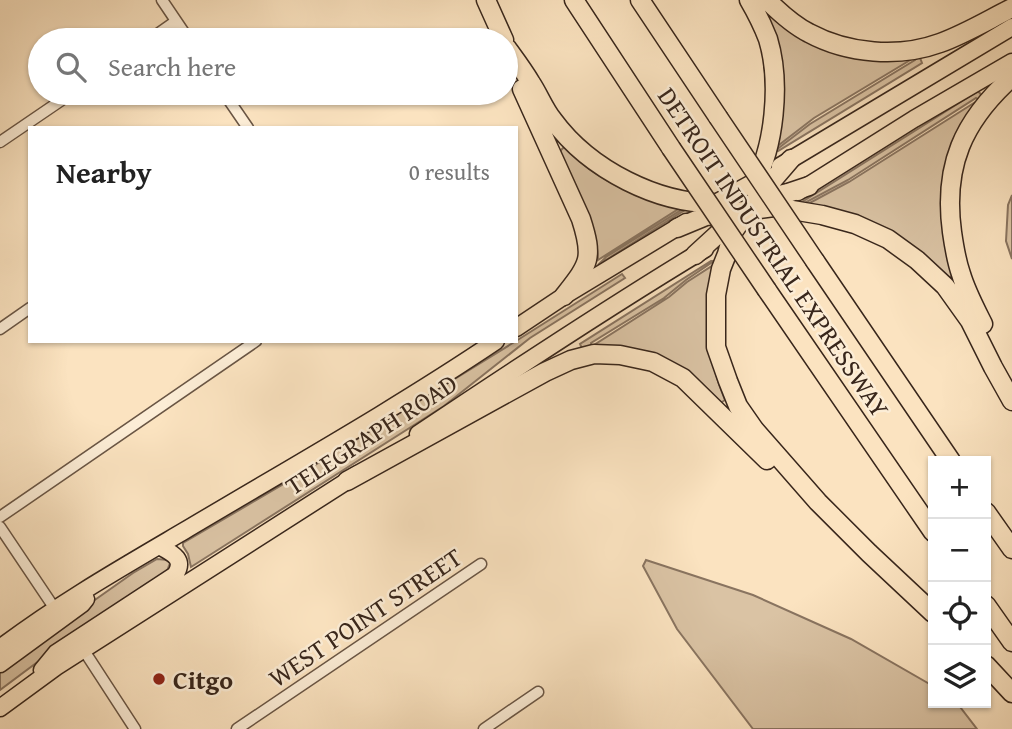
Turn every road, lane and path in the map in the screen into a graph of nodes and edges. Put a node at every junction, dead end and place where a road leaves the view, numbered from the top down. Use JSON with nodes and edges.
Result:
{"nodes":[{"id":1,"x":162,"y":0,"type":"edge"},
{"id":2,"x":486,"y":0,"type":"edge"},
{"id":3,"x":574,"y":0,"type":"edge"},
{"id":4,"x":640,"y":0,"type":"edge"},
{"id":5,"x":749,"y":0,"type":"edge"},
{"id":6,"x":767,"y":0,"type":"edge"},
{"id":7,"x":1012,"y":8,"type":"edge"},
{"id":8,"x":176,"y":21,"type":"junction"},
{"id":9,"x":1012,"y":27,"type":"edge"},
{"id":10,"x":166,"y":28,"type":"edge"},
{"id":11,"x":181,"y":28,"type":"edge"},
{"id":12,"x":499,"y":28,"type":"edge"},
{"id":13,"x":518,"y":62,"type":"edge"},
{"id":14,"x":1012,"y":62,"type":"edge"},
{"id":15,"x":518,"y":77,"type":"edge"},
{"id":16,"x":1012,"y":78,"type":"edge"},
{"id":17,"x":54,"y":105,"type":"edge"},
{"id":18,"x":233,"y":105,"type":"edge"},
{"id":19,"x":247,"y":126,"type":"edge"},
{"id":20,"x":0,"y":142,"type":"edge"},
{"id":21,"x":791,"y":159,"type":"junction"},
{"id":22,"x":755,"y":181,"type":"junction"},
{"id":23,"x":809,"y":186,"type":"junction"},
{"id":24,"x":715,"y":203,"type":"junction"},
{"id":25,"x":745,"y":206,"type":"junction"},
{"id":26,"x":774,"y":207,"type":"junction"},
{"id":27,"x":677,"y":228,"type":"junction"},
{"id":28,"x":733,"y":232,"type":"junction"},
{"id":29,"x":695,"y":255,"type":"junction"},
{"id":30,"x":565,"y":296,"type":"junction"},
{"id":31,"x":28,"y":310,"type":"edge"},
{"id":32,"x":518,"y":327,"type":"edge"},
{"id":33,"x":0,"y":329,"type":"edge"},
{"id":34,"x":253,"y":343,"type":"edge"},
{"id":35,"x":493,"y":343,"type":"edge"},
{"id":36,"x":1011,"y":398,"type":"edge"},
{"id":37,"x":948,"y":456,"type":"edge"},
{"id":38,"x":347,"y":481,"type":"junction"},
{"id":39,"x":818,"y":502,"type":"junction"},
{"id":40,"x":0,"y":517,"type":"edge"},
{"id":41,"x":991,"y":519,"type":"edge"},
{"id":42,"x":928,"y":525,"type":"edge"},
{"id":43,"x":0,"y":527,"type":"edge"},
{"id":44,"x":159,"y":546,"type":"junction"},
{"id":45,"x":1012,"y":549,"type":"edge"},
{"id":46,"x":481,"y":564,"type":"dead end"},
{"id":47,"x":104,"y":579,"type":"junction"},
{"id":48,"x":928,"y":608,"type":"edge"},
{"id":49,"x":55,"y":609,"type":"junction"},
{"id":50,"x":991,"y":612,"type":"edge"},
{"id":51,"x":1012,"y":642,"type":"edge"},
{"id":52,"x":0,"y":648,"type":"edge"},
{"id":53,"x":83,"y":649,"type":"junction"},
{"id":54,"x":0,"y":664,"type":"edge"},
{"id":55,"x":991,"y":670,"type":"edge"},
{"id":56,"x":27,"y":688,"type":"junction"},
{"id":57,"x":538,"y":692,"type":"dead end"},
{"id":58,"x":1012,"y":693,"type":"edge"},
{"id":59,"x":0,"y":708,"type":"edge"},
{"id":60,"x":135,"y":729,"type":"edge"},
{"id":61,"x":237,"y":729,"type":"edge"},
{"id":62,"x":484,"y":729,"type":"edge"}],
"edges":[{"from":1,"to":8,"type":"street"},
{"from":2,"to":12,"type":"highway"},
{"from":3,"to":42,"type":"highway","name":"DETROIT INDUSTRIAL EXPRESSWAY","bridge":true},
{"from":4,"to":37,"type":"highway","name":"DETROIT INDUSTRIAL EXPRESSWAY","bridge":true},
{"from":5,"to":22,"type":"highway"},
{"from":6,"to":7,"type":"highway"},
{"from":8,"to":10,"type":"street"},
{"from":8,"to":11,"type":"street"},
{"from":9,"to":21,"type":"highway"},
{"from":13,"to":24,"type":"highway"},
{"from":14,"to":23,"type":"highway","name":"TELEGRAPH ROAD"},
{"from":15,"to":30,"type":"highway"},
{"from":16,"to":36,"type":"highway"},
{"from":17,"to":20,"type":"street"},
{"from":18,"to":19,"type":"street"},
{"from":21,"to":22,"type":"highway"},
{"from":21,"to":25,"type":"highway"},
{"from":22,"to":24,"type":"highway"},
{"from":22,"to":25,"type":"highway"},
{"from":23,"to":25,"type":"highway"},
{"from":23,"to":26,"type":"highway","name":"TELEGRAPH ROAD"},
{"from":24,"to":25,"type":"highway"},
{"from":24,"to":27,"type":"highway"},
{"from":25,"to":26,"type":"highway"},
{"from":25,"to":27,"type":"highway"},
{"from":25,"to":28,"type":"highway"},
{"from":25,"to":29,"type":"highway"},
{"from":26,"to":28,"type":"highway","name":"TELEGRAPH ROAD"},
{"from":26,"to":36,"type":"highway"},
{"from":27,"to":30,"type":"highway"},
{"from":28,"to":29,"type":"highway","name":"TELEGRAPH ROAD"},
{"from":28,"to":39,"type":"highway"},
{"from":29,"to":38,"type":"highway","name":"TELEGRAPH ROAD"},
{"from":30,"to":32,"type":"highway"},
{"from":31,"to":33,"type":"street"},
{"from":34,"to":40,"type":"street"},
{"from":35,"to":44,"type":"highway","name":"TELEGRAPH ROAD"},
{"from":38,"to":39,"type":"highway"},
{"from":38,"to":53,"type":"highway","name":"TELEGRAPH ROAD"},
{"from":39,"to":48,"type":"highway"},
{"from":41,"to":45,"type":"highway"},
{"from":43,"to":49,"type":"street"},
{"from":44,"to":47,"type":"highway","name":"TELEGRAPH ROAD"},
{"from":44,"to":56,"type":"highway"},
{"from":46,"to":61,"type":"street","name":"WEST POINT STREET"},
{"from":47,"to":49,"type":"highway","name":"TELEGRAPH ROAD"},
{"from":47,"to":54,"type":"highway"},
{"from":49,"to":52,"type":"highway","name":"TELEGRAPH ROAD"},
{"from":50,"to":51,"type":"highway"},
{"from":53,"to":56,"type":"highway","name":"TELEGRAPH ROAD"},
{"from":53,"to":60,"type":"street"},
{"from":55,"to":58,"type":"highway"},
{"from":56,"to":59,"type":"highway","name":"TELEGRAPH ROAD"},
{"from":57,"to":62,"type":"street"}]}
